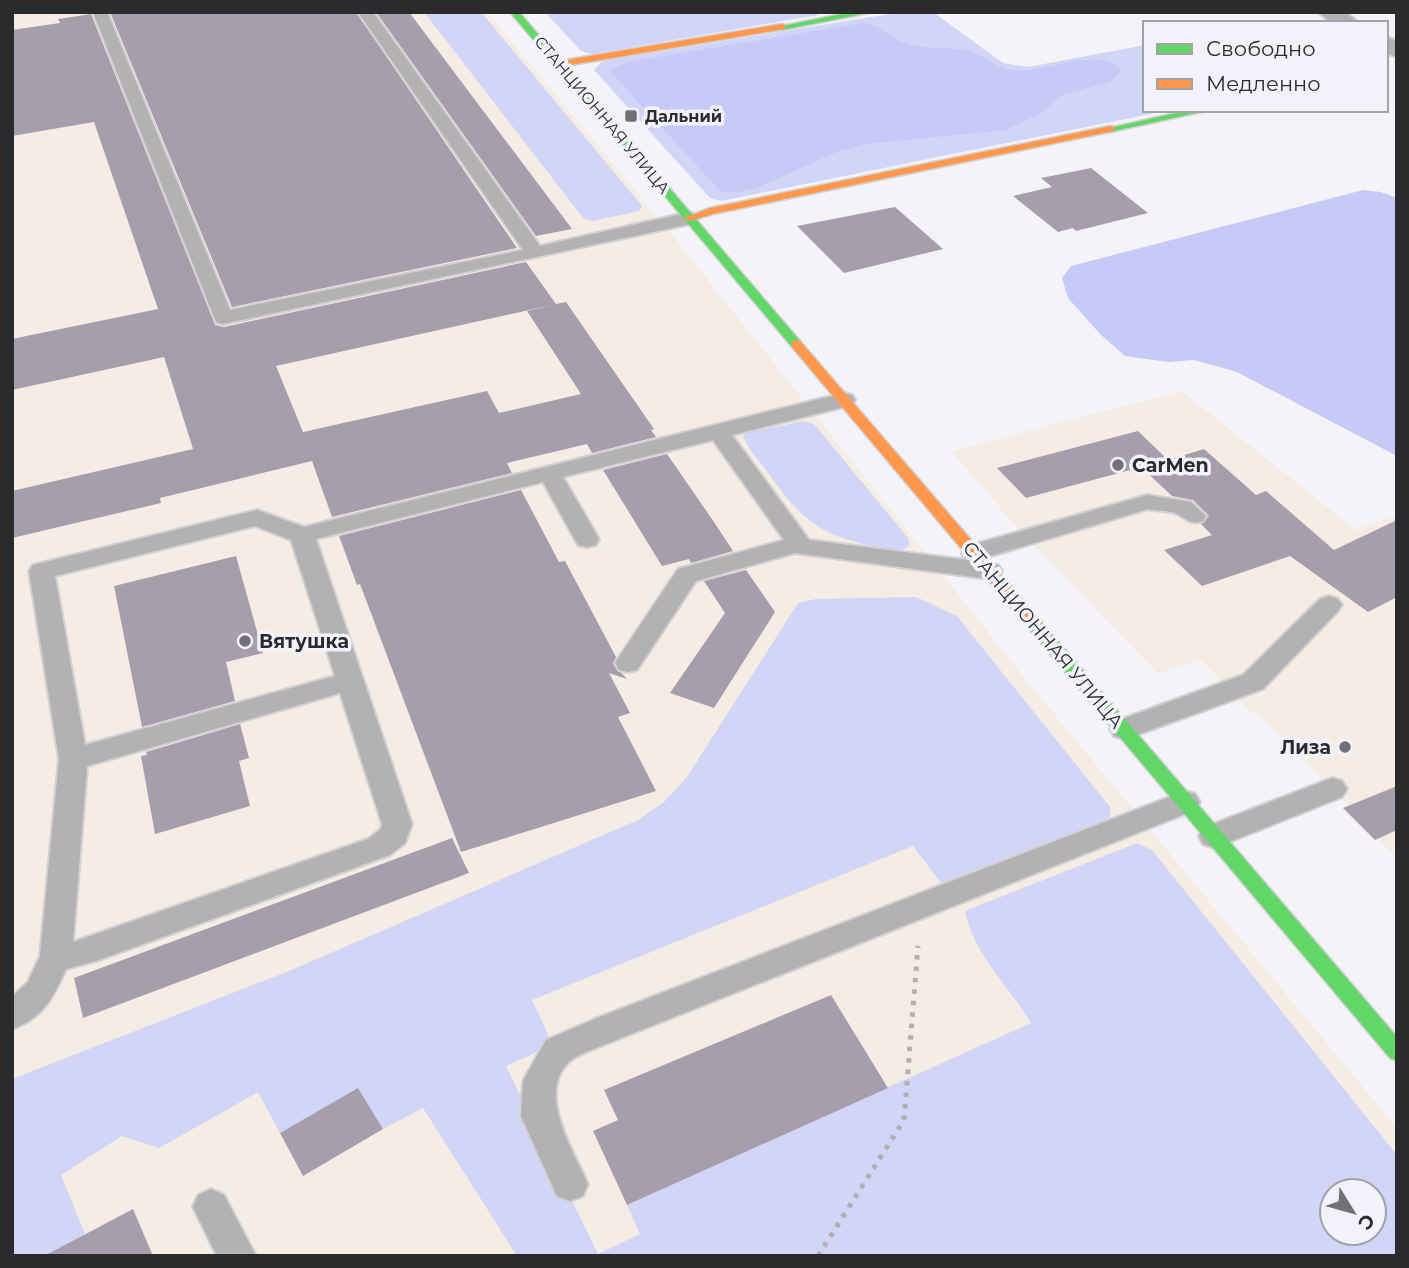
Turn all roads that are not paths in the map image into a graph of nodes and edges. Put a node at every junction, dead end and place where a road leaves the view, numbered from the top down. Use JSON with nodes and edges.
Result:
{"nodes":[{"id":1,"x":100,"y":12,"type":"edge"},
{"id":2,"x":365,"y":12,"type":"edge"},
{"id":3,"x":513,"y":12,"type":"edge"},
{"id":4,"x":869,"y":12,"type":"edge"},
{"id":5,"x":1329,"y":12,"type":"edge"},
{"id":6,"x":1345,"y":21,"type":"edge"},
{"id":7,"x":559,"y":64,"type":"junction"},
{"id":8,"x":1195,"y":112,"type":"edge"},
{"id":9,"x":690,"y":218,"type":"junction"},
{"id":10,"x":535,"y":253,"type":"junction"},
{"id":11,"x":844,"y":400,"type":"junction"},
{"id":12,"x":718,"y":431,"type":"junction"},
{"id":13,"x":550,"y":474,"type":"junction"},
{"id":14,"x":1194,"y":516,"type":"dead end"},
{"id":15,"x":302,"y":535,"type":"junction"},
{"id":16,"x":587,"y":539,"type":"dead end"},
{"id":17,"x":799,"y":544,"type":"junction"},
{"id":18,"x":981,"y":562,"type":"junction"},
{"id":19,"x":1329,"y":605,"type":"dead end"},
{"id":20,"x":628,"y":663,"type":"dead end"},
{"id":21,"x":349,"y":681,"type":"junction"},
{"id":22,"x":1124,"y":729,"type":"junction"},
{"id":23,"x":73,"y":759,"type":"junction"},
{"id":24,"x":1332,"y":789,"type":"dead end"},
{"id":25,"x":1185,"y":802,"type":"junction"},
{"id":26,"x":1214,"y":836,"type":"junction"},
{"id":27,"x":55,"y":956,"type":"junction"},
{"id":28,"x":12,"y":1016,"type":"edge"},
{"id":29,"x":1397,"y":1052,"type":"edge"},
{"id":30,"x":570,"y":1184,"type":"dead end"},
{"id":31,"x":211,"y":1207,"type":"dead end"},
{"id":32,"x":237,"y":1256,"type":"edge"}],
"edges":[{"from":1,"to":10,"type":"lane"},
{"from":2,"to":10,"type":"lane"},
{"from":3,"to":7,"type":"street","name":"СТАНЦИОННАЯ УЛИЦА"},
{"from":4,"to":7,"type":"street"},
{"from":5,"to":6,"type":"street"},
{"from":7,"to":9,"type":"street","name":"СТАНЦИОННАЯ УЛИЦА"},
{"from":8,"to":9,"type":"street"},
{"from":9,"to":10,"type":"lane"},
{"from":9,"to":11,"type":"street","name":"СТАНЦИОННАЯ УЛИЦА"},
{"from":11,"to":12,"type":"lane"},
{"from":11,"to":18,"type":"street","name":"СТАНЦИОННАЯ УЛИЦА"},
{"from":12,"to":13,"type":"lane"},
{"from":12,"to":17,"type":"lane"},
{"from":13,"to":15,"type":"lane"},
{"from":13,"to":16,"type":"lane"},
{"from":14,"to":18,"type":"lane"},
{"from":15,"to":21,"type":"lane"},
{"from":15,"to":23,"type":"lane"},
{"from":17,"to":18,"type":"lane"},
{"from":17,"to":20,"type":"lane"},
{"from":18,"to":22,"type":"street","name":"СТАНЦИОННАЯ УЛИЦА"},
{"from":19,"to":22,"type":"lane"},
{"from":21,"to":23,"type":"lane"},
{"from":21,"to":27,"type":"lane"},
{"from":22,"to":25,"type":"street","name":"СТАНЦИОННАЯ УЛИЦА"},
{"from":23,"to":27,"type":"lane"},
{"from":24,"to":26,"type":"lane"},
{"from":25,"to":26,"type":"street","name":"СТАНЦИОННАЯ УЛИЦА"},
{"from":25,"to":30,"type":"lane"},
{"from":26,"to":29,"type":"street","name":"СТАНЦИОННАЯ УЛИЦА"},
{"from":27,"to":28,"type":"lane"},
{"from":31,"to":32,"type":"lane"}]}
